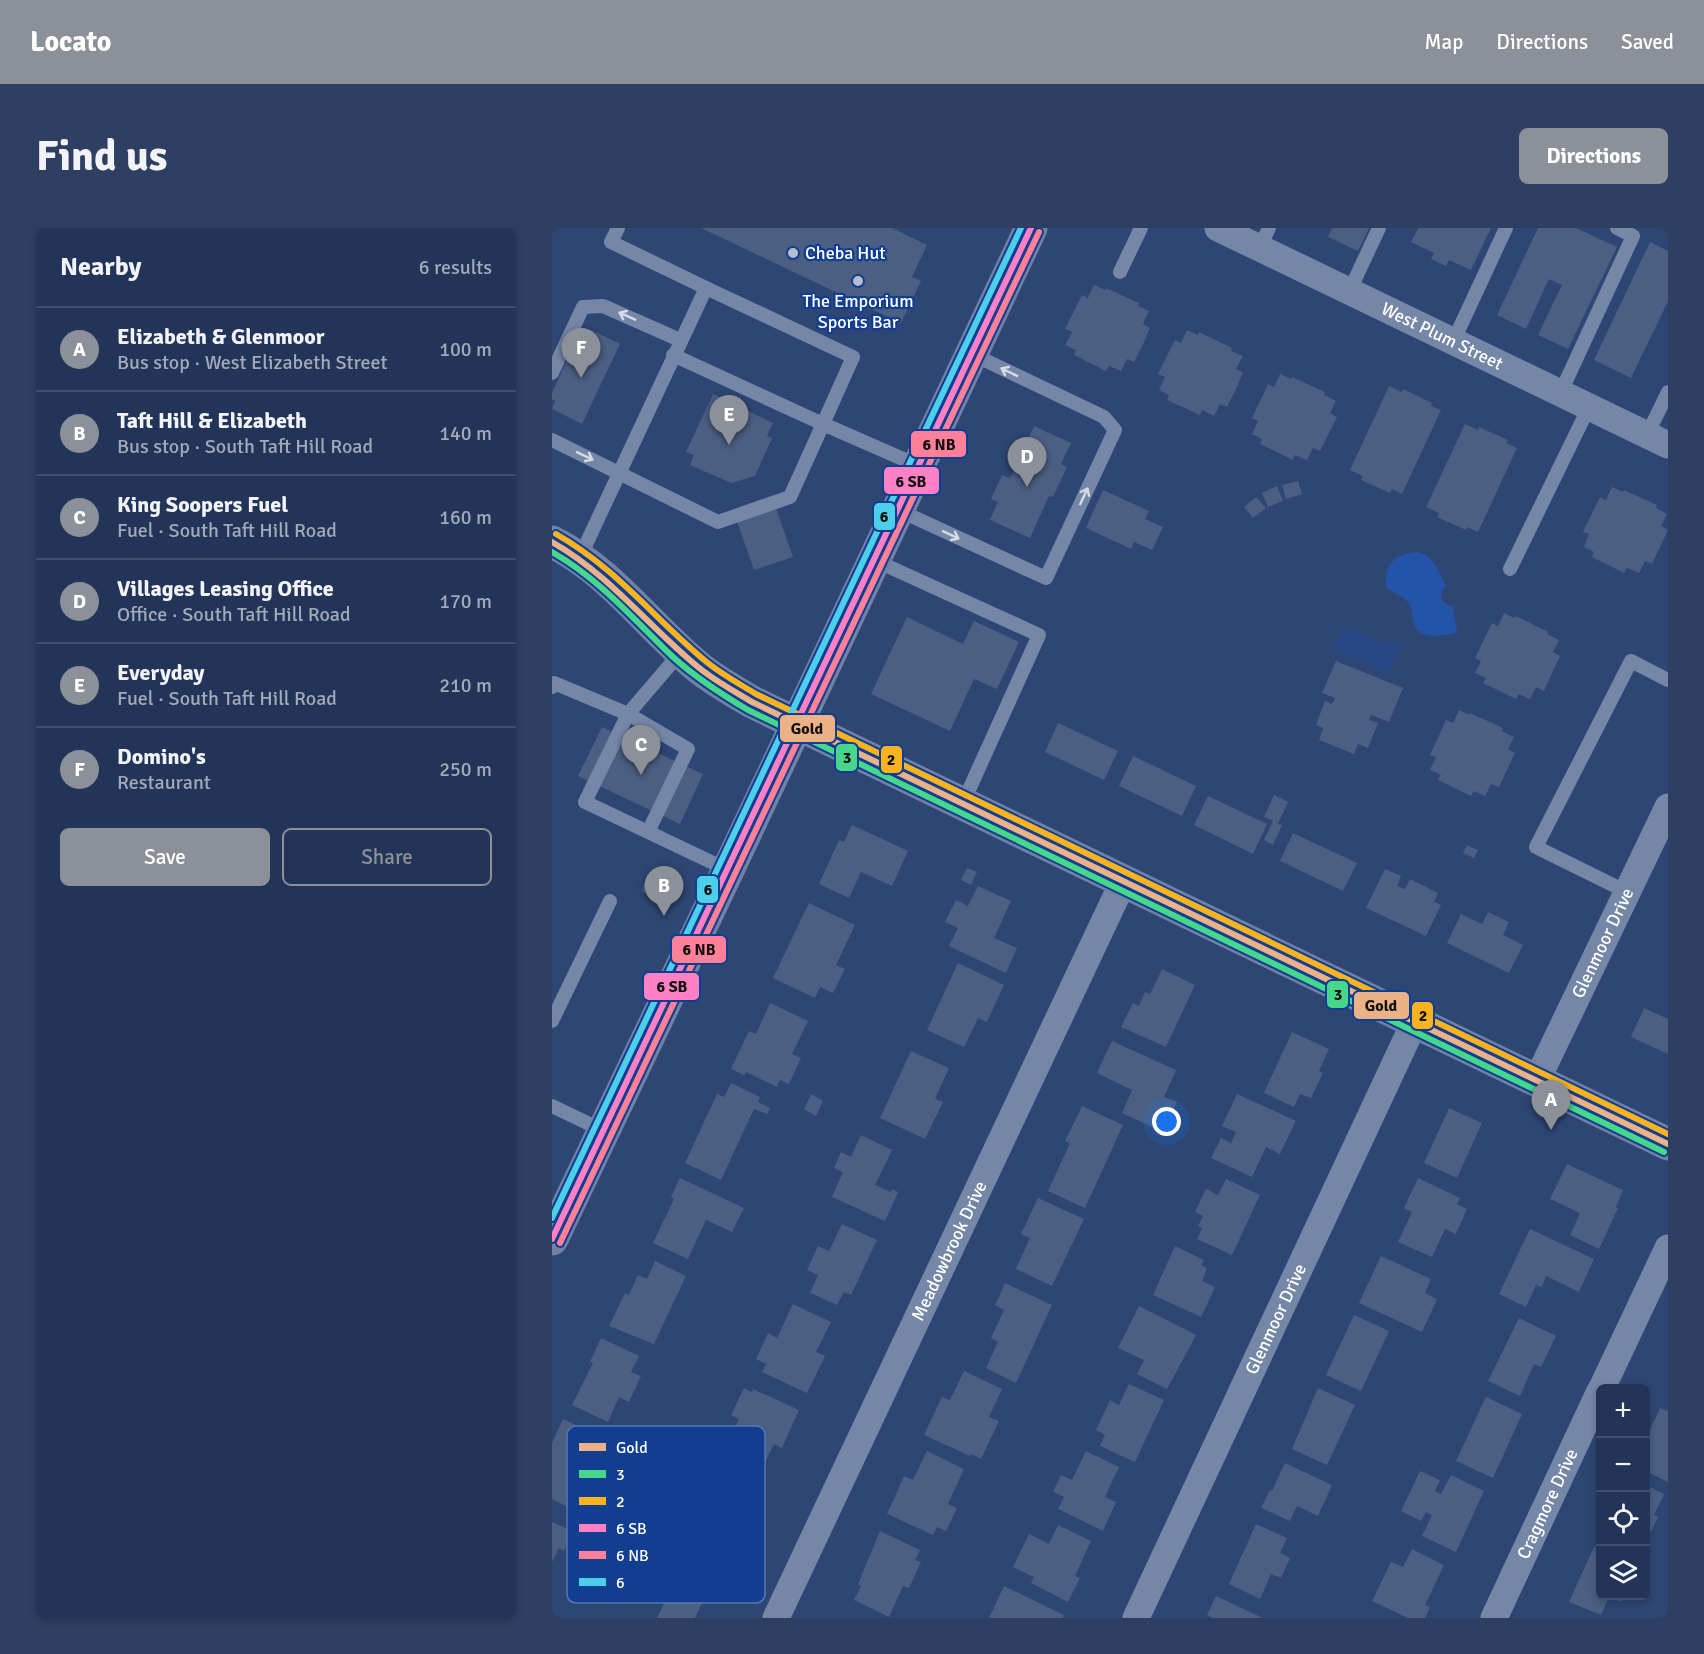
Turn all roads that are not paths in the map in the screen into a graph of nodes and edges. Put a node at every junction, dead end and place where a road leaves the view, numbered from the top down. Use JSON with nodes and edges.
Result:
{"nodes":[{"id":1,"x":618,"y":228,"type":"edge"},
{"id":2,"x":1031,"y":228,"type":"edge"},
{"id":3,"x":1141,"y":228,"type":"edge"},
{"id":4,"x":1218,"y":228,"type":"edge"},
{"id":5,"x":1379,"y":228,"type":"edge"},
{"id":6,"x":1506,"y":228,"type":"edge"},
{"id":7,"x":1617,"y":228,"type":"edge"},
{"id":8,"x":1264,"y":238,"type":"edge"},
{"id":9,"x":1120,"y":272,"type":"dead end"},
{"id":10,"x":706,"y":288,"type":"junction"},
{"id":11,"x":1349,"y":292,"type":"junction"},
{"id":12,"x":680,"y":340,"type":"junction"},
{"id":13,"x":1453,"y":342,"type":"junction"},
{"id":14,"x":971,"y":353,"type":"junction"},
{"id":15,"x":673,"y":355,"type":"junction"},
{"id":16,"x":552,"y":374,"type":"edge"},
{"id":17,"x":1668,"y":392,"type":"edge"},
{"id":18,"x":1560,"y":393,"type":"junction"},
{"id":19,"x":1589,"y":407,"type":"junction"},
{"id":20,"x":823,"y":424,"type":"junction"},
{"id":21,"x":552,"y":440,"type":"edge"},
{"id":22,"x":1658,"y":440,"type":"edge"},
{"id":23,"x":919,"y":466,"type":"junction"},
{"id":24,"x":619,"y":472,"type":"junction"},
{"id":25,"x":898,"y":510,"type":"junction"},
{"id":26,"x":566,"y":549,"type":"edge"},
{"id":27,"x":874,"y":560,"type":"junction"},
{"id":28,"x":1510,"y":569,"type":"dead end"},
{"id":29,"x":681,"y":652,"type":"junction"},
{"id":30,"x":1668,"y":680,"type":"edge"},
{"id":31,"x":552,"y":687,"type":"edge"},
{"id":32,"x":628,"y":714,"type":"junction"},
{"id":33,"x":796,"y":724,"type":"junction"},
{"id":34,"x":963,"y":803,"type":"junction"},
{"id":35,"x":1668,"y":807,"type":"edge"},
{"id":36,"x":648,"y":832,"type":"junction"},
{"id":37,"x":728,"y":870,"type":"junction"},
{"id":38,"x":1123,"y":882,"type":"junction"},
{"id":39,"x":1627,"y":892,"type":"junction"},
{"id":40,"x":610,"y":901,"type":"dead end"},
{"id":41,"x":552,"y":1020,"type":"edge"},
{"id":42,"x":1415,"y":1021,"type":"junction"},
{"id":43,"x":1537,"y":1080,"type":"junction"},
{"id":44,"x":552,"y":1106,"type":"edge"},
{"id":45,"x":604,"y":1131,"type":"junction"},
{"id":46,"x":1668,"y":1144,"type":"edge"},
{"id":47,"x":552,"y":1239,"type":"edge"},
{"id":48,"x":1668,"y":1248,"type":"edge"},
{"id":49,"x":1604,"y":1384,"type":"edge"},
{"id":50,"x":1596,"y":1401,"type":"edge"},
{"id":51,"x":776,"y":1618,"type":"edge"},
{"id":52,"x":1136,"y":1618,"type":"edge"},
{"id":53,"x":1494,"y":1618,"type":"edge"}],
"edges":[{"from":1,"to":10,"type":"lane"},
{"from":2,"to":14,"type":"main road"},
{"from":3,"to":9,"type":"lane"},
{"from":4,"to":8,"type":"street","name":"West Plum Street"},
{"from":5,"to":11,"type":"lane"},
{"from":6,"to":13,"type":"lane"},
{"from":7,"to":18,"type":"lane"},
{"from":8,"to":11,"type":"street","name":"West Plum Street"},
{"from":10,"to":12,"type":"lane"},
{"from":10,"to":20,"type":"lane"},
{"from":11,"to":13,"type":"street","name":"West Plum Street"},
{"from":12,"to":15,"type":"lane"},
{"from":12,"to":16,"type":"lane","one_way":true},
{"from":13,"to":18,"type":"street","name":"West Plum Street"},
{"from":14,"to":23,"type":"main road"},
{"from":25,"to":14,"type":"lane","one_way":true},
{"from":15,"to":20,"type":"lane"},
{"from":15,"to":24,"type":"lane"},
{"from":17,"to":22,"type":"lane"},
{"from":18,"to":19,"type":"street","name":"West Plum Street"},
{"from":19,"to":22,"type":"street","name":"West Plum Street"},
{"from":19,"to":28,"type":"lane"},
{"from":20,"to":23,"type":"lane"},
{"from":20,"to":24,"type":"lane"},
{"from":21,"to":24,"type":"lane","one_way":true},
{"from":23,"to":25,"type":"main road"},
{"from":24,"to":26,"type":"lane"},
{"from":25,"to":27,"type":"main road"},
{"from":26,"to":29,"type":"main road"},
{"from":27,"to":33,"type":"main road"},
{"from":27,"to":34,"type":"lane"},
{"from":29,"to":32,"type":"lane"},
{"from":29,"to":33,"type":"main road"},
{"from":30,"to":39,"type":"lane"},
{"from":31,"to":32,"type":"lane"},
{"from":32,"to":36,"type":"lane"},
{"from":32,"to":36,"type":"lane"},
{"from":33,"to":34,"type":"main road"},
{"from":33,"to":37,"type":"main road"},
{"from":34,"to":38,"type":"main road"},
{"from":35,"to":39,"type":"street","name":"Glenmoor Drive"},
{"from":36,"to":37,"type":"lane"},
{"from":37,"to":45,"type":"main road"},
{"from":38,"to":42,"type":"main road"},
{"from":38,"to":51,"type":"street","name":"Meadowbrook Drive"},
{"from":39,"to":43,"type":"street","name":"Glenmoor Drive"},
{"from":40,"to":41,"type":"lane"},
{"from":42,"to":43,"type":"main road"},
{"from":42,"to":52,"type":"street","name":"Glenmoor Drive"},
{"from":43,"to":46,"type":"main road"},
{"from":44,"to":45,"type":"lane"},
{"from":45,"to":47,"type":"main road"},
{"from":48,"to":49,"type":"street","name":"Cragmore Drive"},
{"from":50,"to":53,"type":"street","name":"Cragmore Drive"}]}
